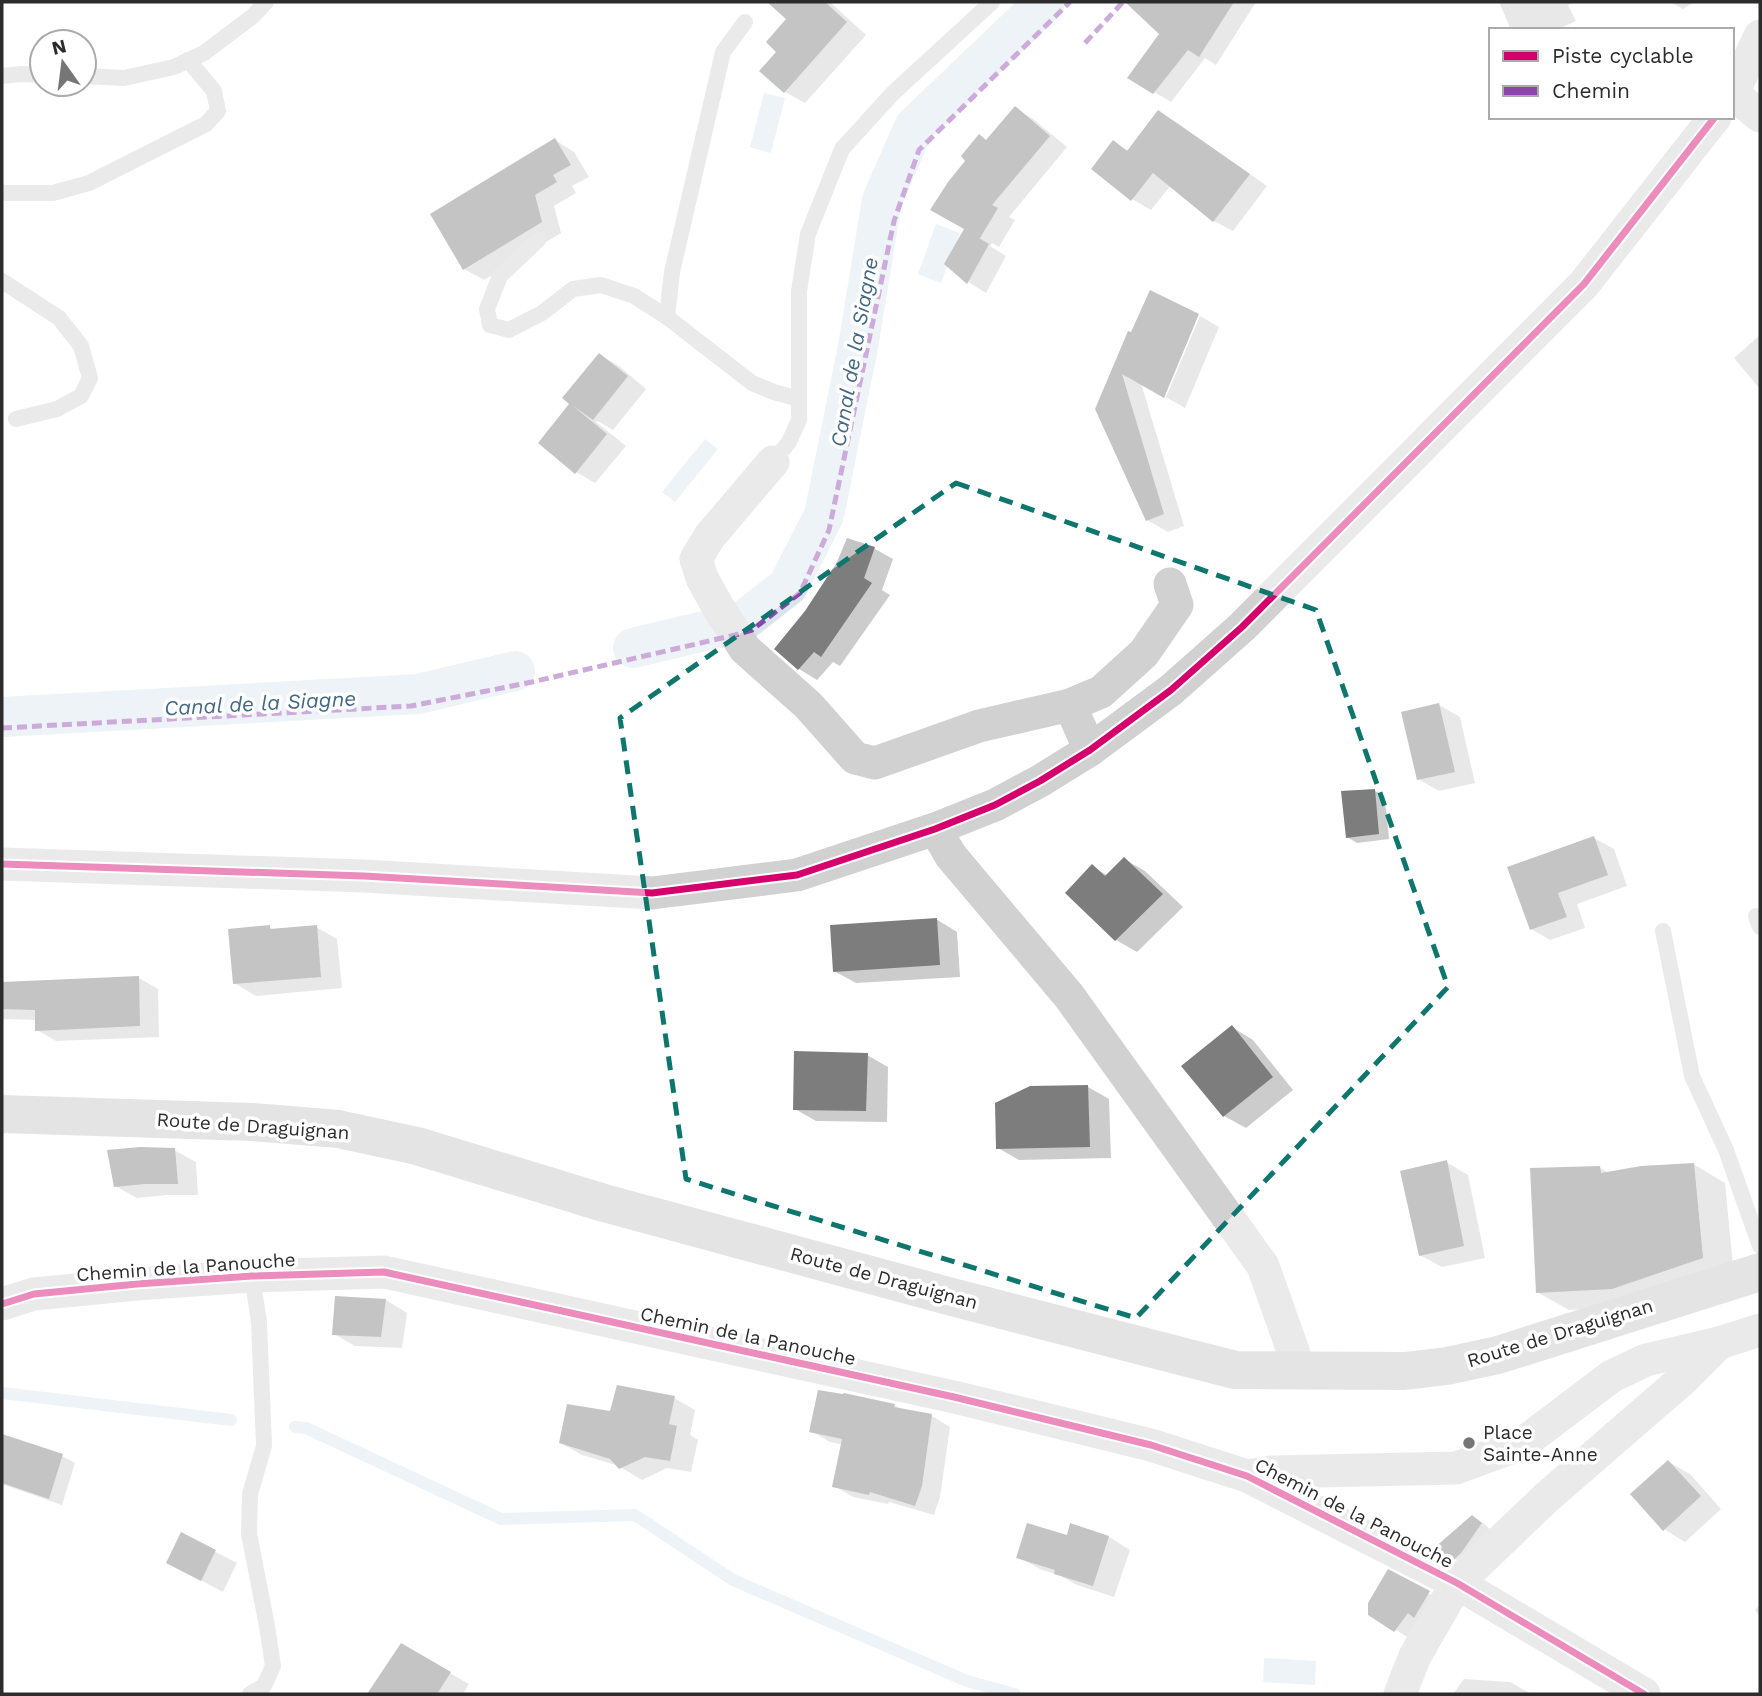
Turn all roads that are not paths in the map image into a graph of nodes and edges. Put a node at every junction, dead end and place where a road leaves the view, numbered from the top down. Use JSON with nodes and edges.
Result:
{"nodes":[{"id":1,"x":266,"y":2,"type":"edge"},
{"id":2,"x":992,"y":2,"type":"edge"},
{"id":3,"x":745,"y":22,"type":"dead end"},
{"id":4,"x":1760,"y":36,"type":"edge"},
{"id":5,"x":188,"y":61,"type":"junction"},
{"id":6,"x":28,"y":74,"type":"edge"},
{"id":7,"x":2,"y":76,"type":"edge"},
{"id":8,"x":98,"y":77,"type":"edge"},
{"id":9,"x":1734,"y":90,"type":"edge"},
{"id":10,"x":1734,"y":96,"type":"edge"},
{"id":11,"x":1760,"y":116,"type":"edge"},
{"id":12,"x":1713,"y":119,"type":"edge"},
{"id":13,"x":2,"y":193,"type":"edge"},
{"id":14,"x":538,"y":240,"type":"dead end"},
{"id":15,"x":2,"y":281,"type":"edge"},
{"id":16,"x":667,"y":317,"type":"junction"},
{"id":17,"x":799,"y":399,"type":"junction"},
{"id":18,"x":16,"y":419,"type":"dead end"},
{"id":19,"x":773,"y":462,"type":"joint"},
{"id":20,"x":1170,"y":584,"type":"dead end"},
{"id":21,"x":1070,"y":705,"type":"junction"},
{"id":22,"x":1090,"y":750,"type":"junction"},
{"id":23,"x":935,"y":829,"type":"junction"},
{"id":24,"x":2,"y":864,"type":"edge"},
{"id":25,"x":1663,"y":931,"type":"dead end"},
{"id":26,"x":2,"y":1114,"type":"edge"},
{"id":27,"x":1760,"y":1246,"type":"edge"},
{"id":28,"x":1760,"y":1272,"type":"edge"},
{"id":29,"x":252,"y":1276,"type":"junction"},
{"id":30,"x":2,"y":1304,"type":"edge"},
{"id":31,"x":1760,"y":1330,"type":"edge"},
{"id":32,"x":1719,"y":1343,"type":"junction"},
{"id":33,"x":1300,"y":1371,"type":"junction"},
{"id":34,"x":1247,"y":1476,"type":"junction"},
{"id":35,"x":1457,"y":1583,"type":"junction"},
{"id":36,"x":250,"y":1694,"type":"edge"},
{"id":37,"x":1400,"y":1694,"type":"edge"},
{"id":38,"x":1644,"y":1694,"type":"edge"}],
"edges":[{"from":1,"to":5,"type":"lane"},
{"from":2,"to":17,"type":"lane"},
{"from":3,"to":16,"type":"lane"},
{"from":4,"to":9,"type":"street"},
{"from":5,"to":8,"type":"lane"},
{"from":5,"to":13,"type":"lane"},
{"from":6,"to":7,"type":"lane"},
{"from":10,"to":11,"type":"street"},
{"from":12,"to":22,"type":"street"},
{"from":14,"to":16,"type":"lane"},
{"from":15,"to":18,"type":"lane"},
{"from":16,"to":17,"type":"lane"},
{"from":17,"to":19,"type":"lane"},
{"from":19,"to":21,"type":"street"},
{"from":20,"to":21,"type":"street"},
{"from":21,"to":22,"type":"street"},
{"from":22,"to":23,"type":"street"},
{"from":23,"to":24,"type":"street"},
{"from":23,"to":33,"type":"street"},
{"from":25,"to":27,"type":"lane"},
{"from":26,"to":33,"type":"main road","name":"Route de Draguignan"},
{"from":28,"to":33,"type":"main road","name":"Route de Draguignan"},
{"from":29,"to":30,"type":"street","name":"Chemin de la Panouche"},
{"from":29,"to":34,"type":"street","name":"Chemin de la Panouche"},
{"from":29,"to":36,"type":"lane"},
{"from":31,"to":32,"type":"street","name":"Chemin de la Panouche"},
{"from":32,"to":34,"type":"street"},
{"from":32,"to":35,"type":"street","name":"Chemin de la Panouche"},
{"from":34,"to":35,"type":"street","name":"Chemin de la Panouche"},
{"from":35,"to":37,"type":"street"},
{"from":35,"to":38,"type":"street"}]}
